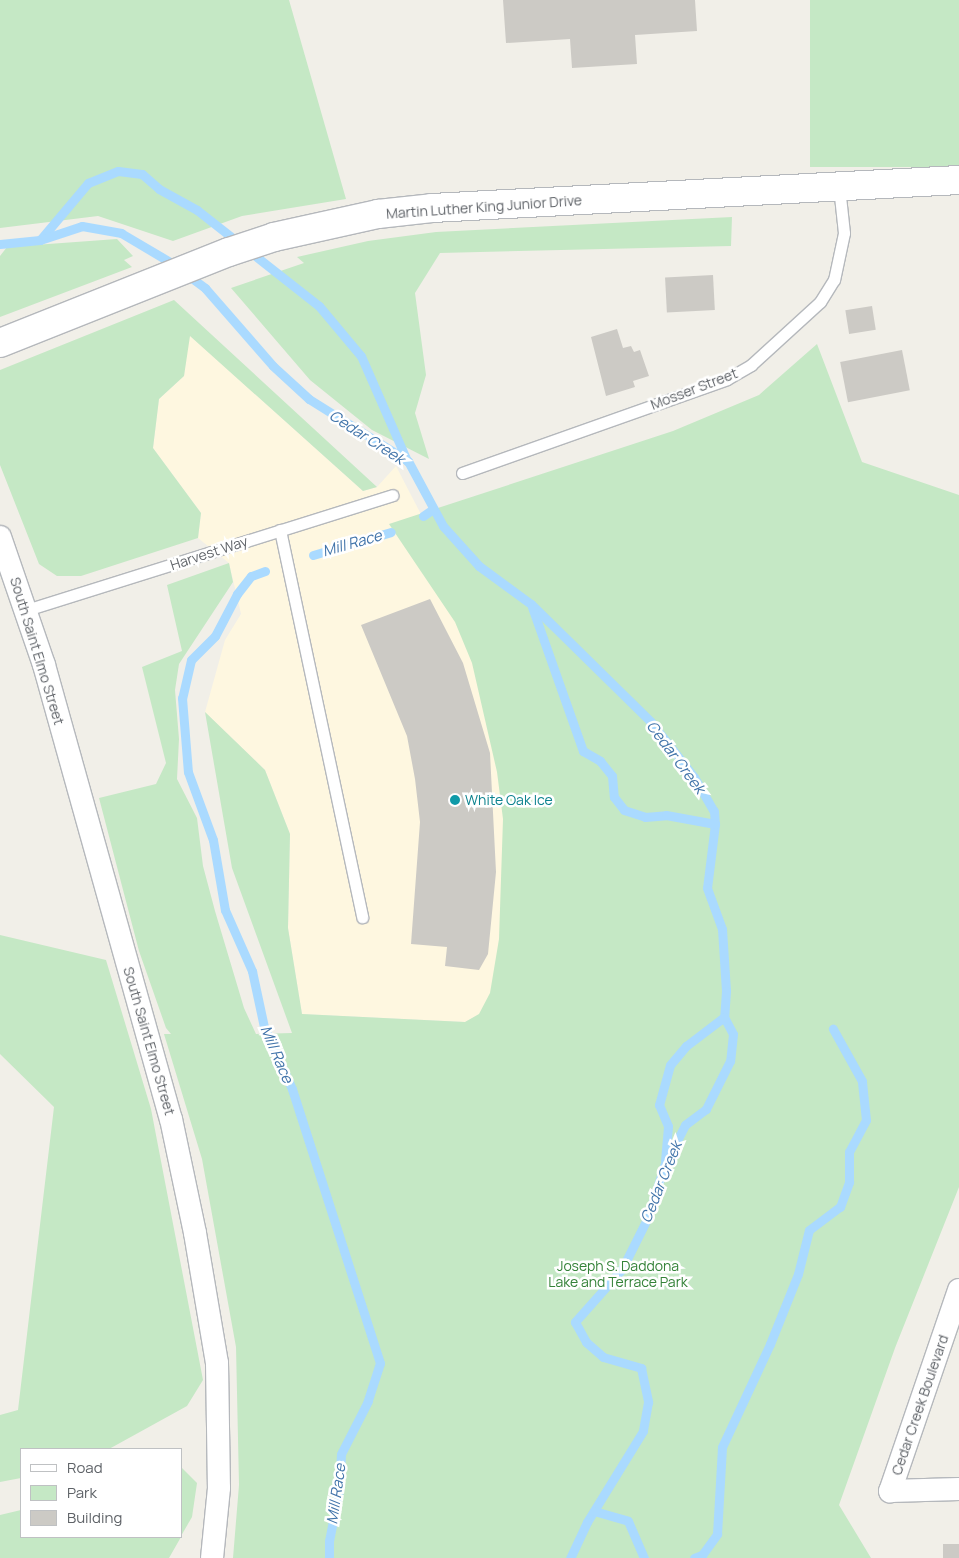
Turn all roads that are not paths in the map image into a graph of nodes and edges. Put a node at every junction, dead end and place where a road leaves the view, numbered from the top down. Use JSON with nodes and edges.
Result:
{"nodes":[{"id":1,"x":959,"y":180,"type":"edge"},
{"id":2,"x":839,"y":186,"type":"junction"},
{"id":3,"x":0,"y":343,"type":"edge"},
{"id":4,"x":462,"y":473,"type":"dead end"},
{"id":5,"x":392,"y":495,"type":"dead end"},
{"id":6,"x":280,"y":530,"type":"junction"},
{"id":7,"x":0,"y":537,"type":"edge"},
{"id":8,"x":26,"y":610,"type":"junction"},
{"id":9,"x":362,"y":917,"type":"dead end"},
{"id":10,"x":959,"y":1290,"type":"edge"},
{"id":11,"x":959,"y":1489,"type":"edge"},
{"id":12,"x":212,"y":1558,"type":"edge"}],
"edges":[{"from":1,"to":2,"type":"main road","name":"Martin Luther King Junior Drive"},
{"from":2,"to":3,"type":"main road","name":"Martin Luther King Junior Drive"},
{"from":2,"to":4,"type":"lane","name":"Mosser Street"},
{"from":5,"to":6,"type":"lane","name":"Harvest Way"},
{"from":6,"to":8,"type":"lane","name":"Harvest Way"},
{"from":6,"to":9,"type":"lane"},
{"from":7,"to":8,"type":"street","name":"South Saint Elmo Street"},
{"from":8,"to":12,"type":"street","name":"South Saint Elmo Street"},
{"from":10,"to":11,"type":"street","name":"Cedar Creek Boulevard"}]}
